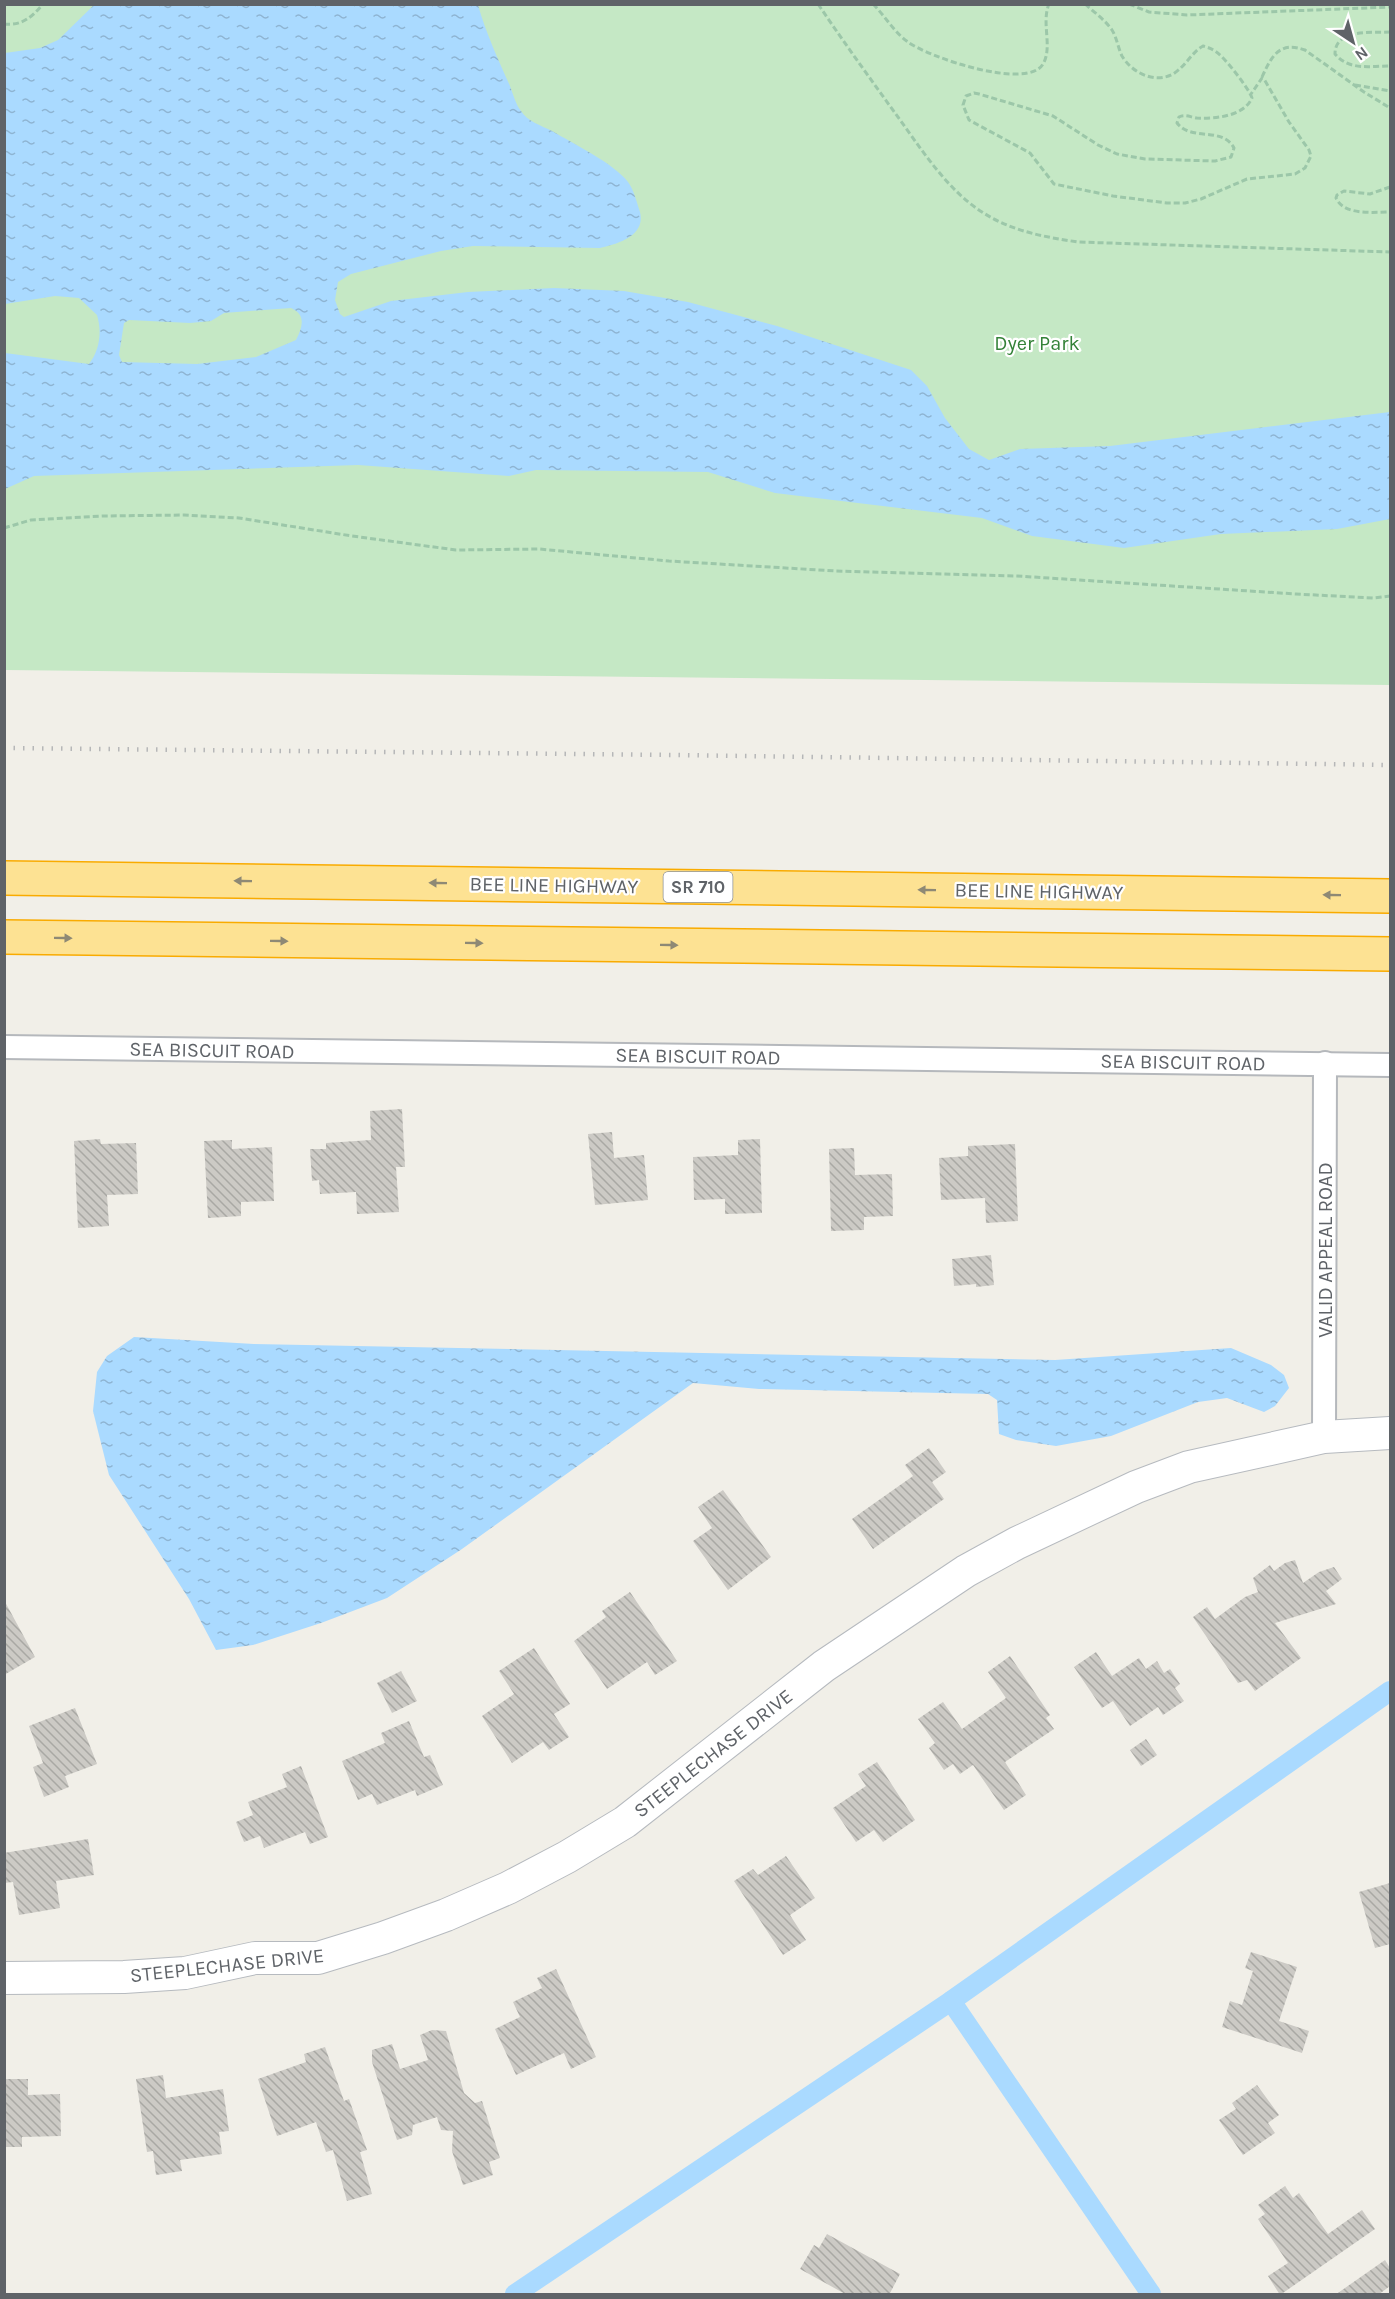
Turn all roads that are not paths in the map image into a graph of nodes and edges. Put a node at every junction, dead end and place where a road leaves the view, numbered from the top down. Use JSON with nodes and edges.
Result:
{"nodes":[{"id":1,"x":4,"y":879,"type":"edge"},
{"id":2,"x":1390,"y":896,"type":"edge"},
{"id":3,"x":4,"y":937,"type":"edge"},
{"id":4,"x":1390,"y":954,"type":"edge"},
{"id":5,"x":4,"y":1047,"type":"edge"},
{"id":6,"x":1325,"y":1064,"type":"junction"},
{"id":7,"x":1390,"y":1065,"type":"edge"},
{"id":8,"x":1390,"y":1433,"type":"edge"},
{"id":9,"x":1324,"y":1437,"type":"junction"},
{"id":10,"x":4,"y":1978,"type":"edge"}],
"edges":[{"from":2,"to":1,"type":"highway","name":"BEE LINE HIGHWAY","number":"SR 710","one_way":true},
{"from":3,"to":4,"type":"highway","one_way":true},
{"from":5,"to":6,"type":"street","name":"SEA BISCUIT ROAD"},
{"from":6,"to":7,"type":"street","name":"SEA BISCUIT ROAD"},
{"from":6,"to":9,"type":"street","name":"VALID APPEAL ROAD"},
{"from":8,"to":9,"type":"street","name":"STEEPLECHASE DRIVE"},
{"from":9,"to":10,"type":"street","name":"STEEPLECHASE DRIVE"}]}
